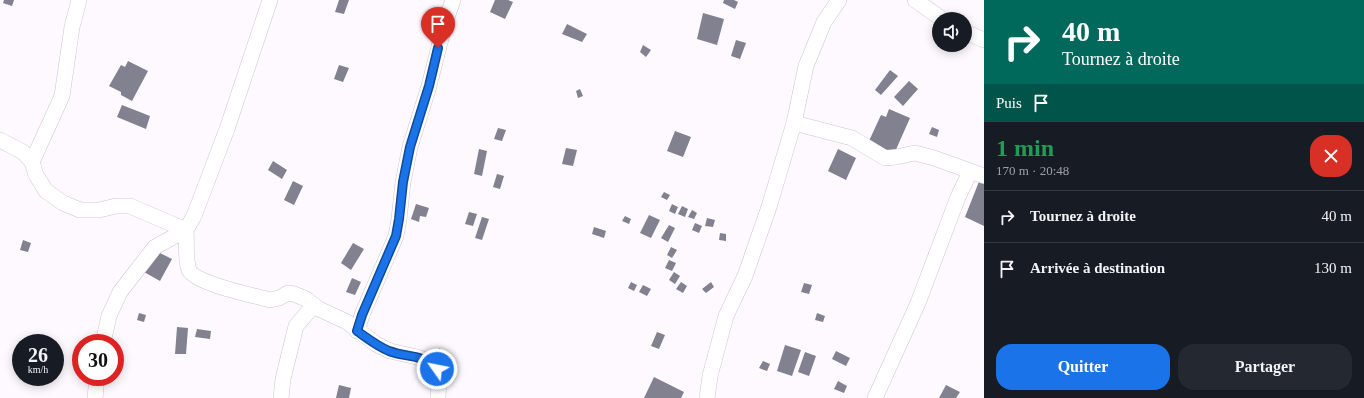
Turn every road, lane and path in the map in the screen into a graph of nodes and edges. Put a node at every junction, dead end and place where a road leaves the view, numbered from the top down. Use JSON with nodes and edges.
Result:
{"nodes":[{"id":1,"x":79,"y":0,"type":"edge"},
{"id":2,"x":270,"y":0,"type":"edge"},
{"id":3,"x":453,"y":0,"type":"edge"},
{"id":4,"x":839,"y":0,"type":"edge"},
{"id":5,"x":915,"y":0,"type":"edge"},
{"id":6,"x":932,"y":12,"type":"edge"},
{"id":7,"x":972,"y":35,"type":"edge"},
{"id":8,"x":984,"y":40,"type":"edge"},
{"id":9,"x":794,"y":123,"type":"junction"},
{"id":10,"x":0,"y":140,"type":"edge"},
{"id":11,"x":32,"y":162,"type":"junction"},
{"id":12,"x":970,"y":172,"type":"junction"},
{"id":13,"x":984,"y":176,"type":"edge"},
{"id":14,"x":186,"y":230,"type":"junction"},
{"id":15,"x":314,"y":305,"type":"junction"},
{"id":16,"x":357,"y":331,"type":"junction"},
{"id":17,"x":105,"y":334,"type":"edge"},
{"id":18,"x":97,"y":386,"type":"edge"},
{"id":19,"x":95,"y":398,"type":"edge"},
{"id":20,"x":281,"y":398,"type":"edge"},
{"id":21,"x":438,"y":398,"type":"edge"},
{"id":22,"x":707,"y":398,"type":"edge"},
{"id":23,"x":875,"y":398,"type":"edge"}],
"edges":[{"from":1,"to":11,"type":"street"},
{"from":2,"to":14,"type":"street"},
{"from":3,"to":16,"type":"street"},
{"from":4,"to":9,"type":"street"},
{"from":5,"to":6,"type":"street"},
{"from":7,"to":8,"type":"street"},
{"from":9,"to":12,"type":"street"},
{"from":9,"to":22,"type":"street"},
{"from":10,"to":11,"type":"street"},
{"from":11,"to":14,"type":"street"},
{"from":12,"to":13,"type":"street"},
{"from":12,"to":23,"type":"street"},
{"from":14,"to":15,"type":"street"},
{"from":14,"to":17,"type":"street"},
{"from":15,"to":16,"type":"street"},
{"from":15,"to":20,"type":"street"},
{"from":16,"to":21,"type":"street"},
{"from":18,"to":19,"type":"street"}]}
